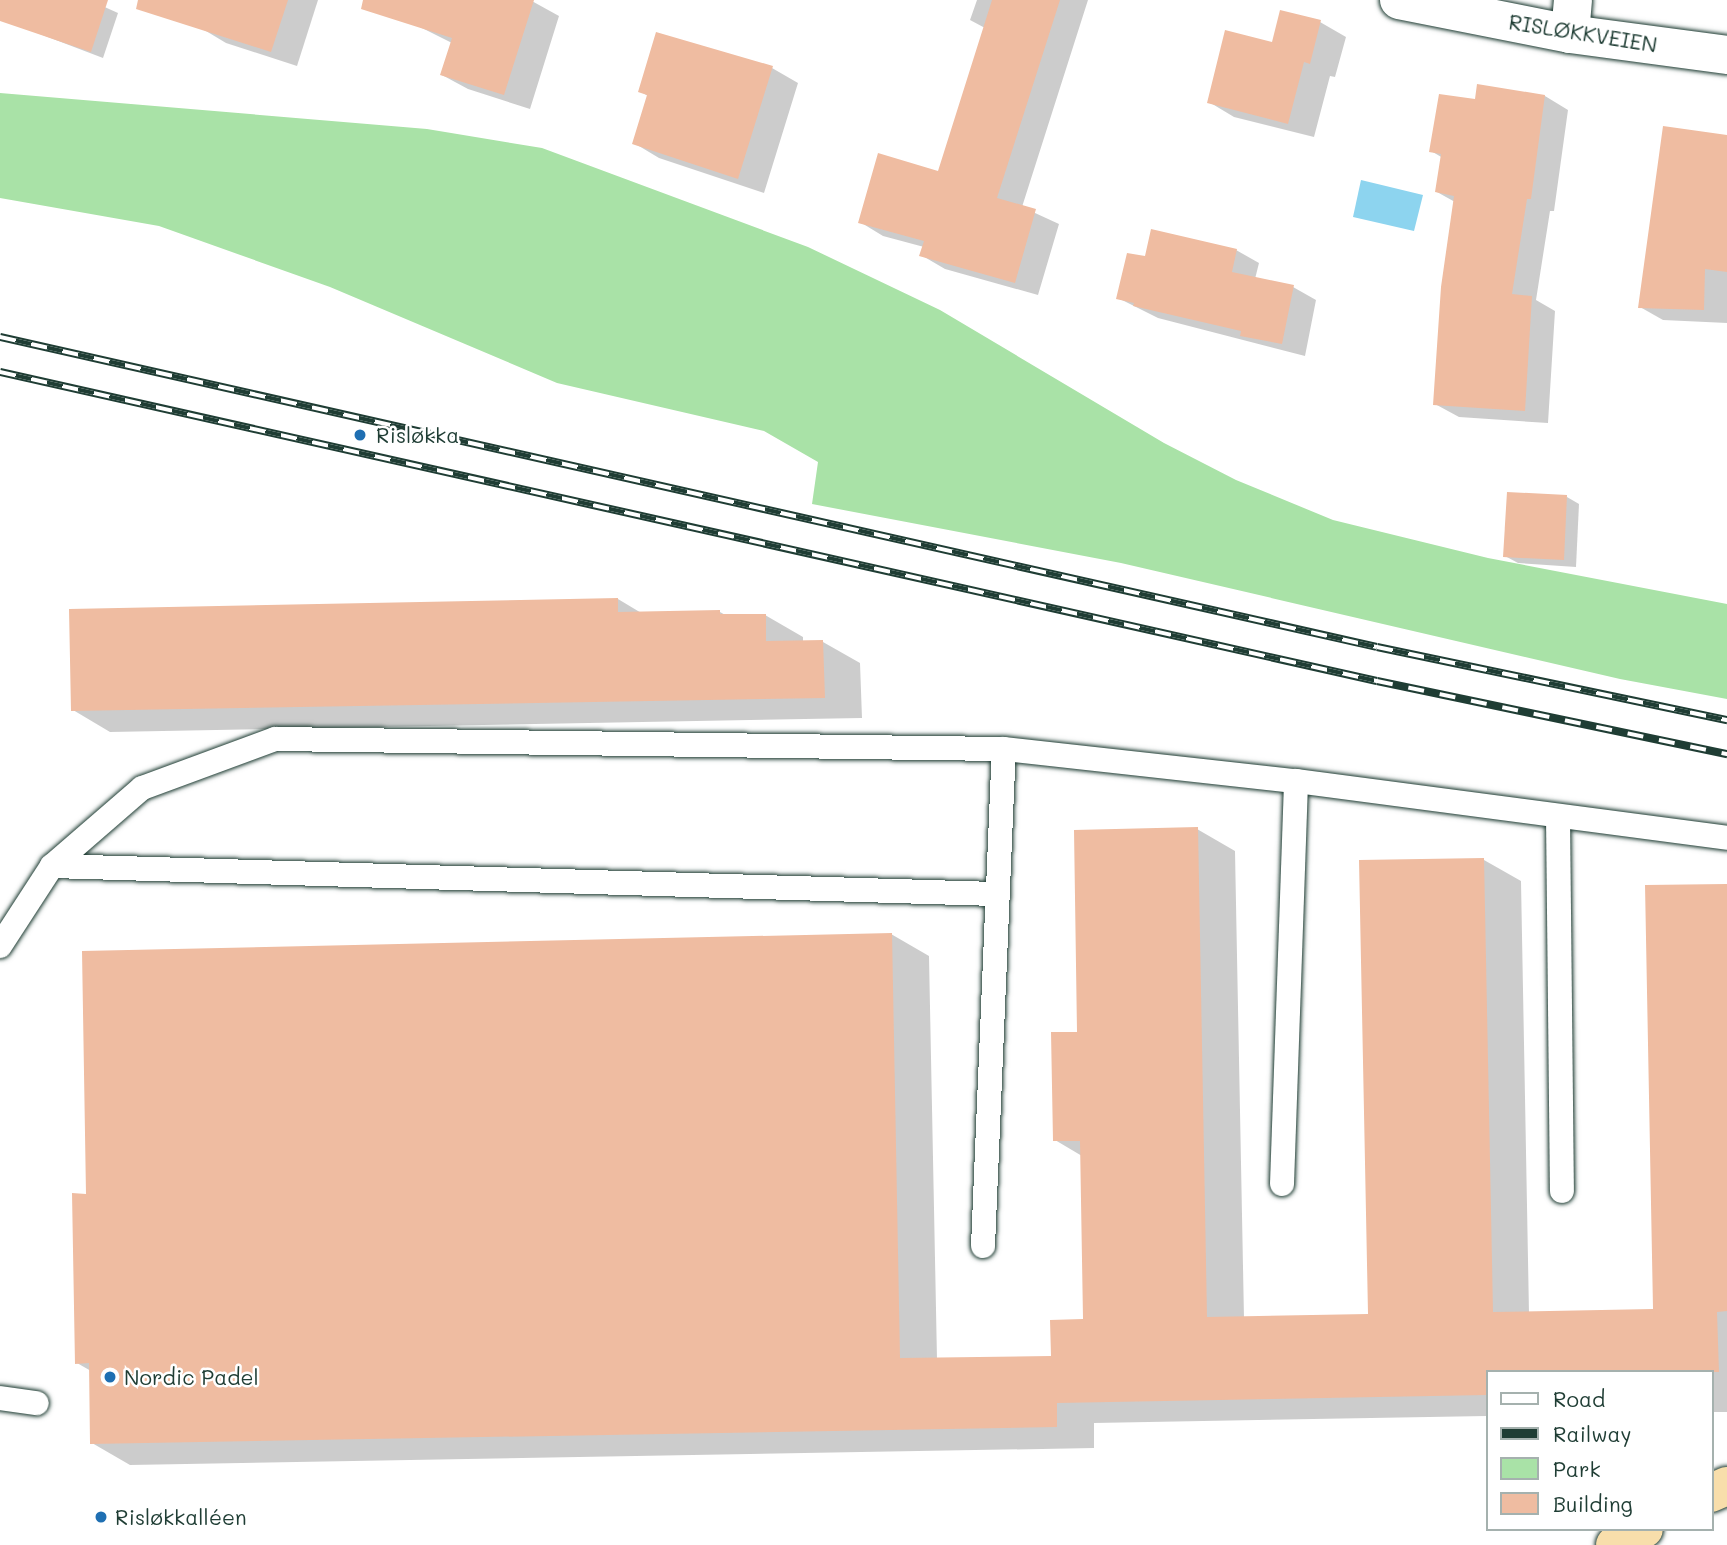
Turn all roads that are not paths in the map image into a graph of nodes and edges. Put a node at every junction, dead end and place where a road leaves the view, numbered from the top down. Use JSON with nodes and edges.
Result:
{"nodes":[{"id":1,"x":1399,"y":0,"type":"edge"},
{"id":2,"x":1572,"y":17,"type":"edge"},
{"id":3,"x":1727,"y":55,"type":"edge"},
{"id":4,"x":1004,"y":749,"type":"junction"},
{"id":5,"x":1296,"y":781,"type":"junction"},
{"id":6,"x":1558,"y":816,"type":"junction"},
{"id":7,"x":1727,"y":838,"type":"edge"},
{"id":8,"x":52,"y":866,"type":"junction"},
{"id":9,"x":998,"y":894,"type":"junction"},
{"id":10,"x":0,"y":946,"type":"edge"},
{"id":11,"x":1282,"y":1184,"type":"dead end"},
{"id":12,"x":1562,"y":1191,"type":"dead end"},
{"id":13,"x":983,"y":1246,"type":"dead end"},
{"id":14,"x":0,"y":1398,"type":"edge"},
{"id":15,"x":37,"y":1403,"type":"dead end"},
{"id":16,"x":1640,"y":1531,"type":"edge"},
{"id":17,"x":1615,"y":1545,"type":"edge"}],
"edges":[{"from":1,"to":2,"type":"street","name":"RISLØKKVEIEN"},
{"from":2,"to":3,"type":"street","name":"RISLØKKVEIEN"},
{"from":4,"to":5,"type":"lane"},
{"from":4,"to":8,"type":"lane"},
{"from":4,"to":9,"type":"lane"},
{"from":5,"to":6,"type":"lane"},
{"from":5,"to":11,"type":"lane"},
{"from":6,"to":7,"type":"lane"},
{"from":6,"to":12,"type":"lane"},
{"from":8,"to":9,"type":"lane"},
{"from":8,"to":10,"type":"lane"},
{"from":9,"to":13,"type":"lane"},
{"from":14,"to":15,"type":"lane"},
{"from":16,"to":17,"type":"highway"}]}
